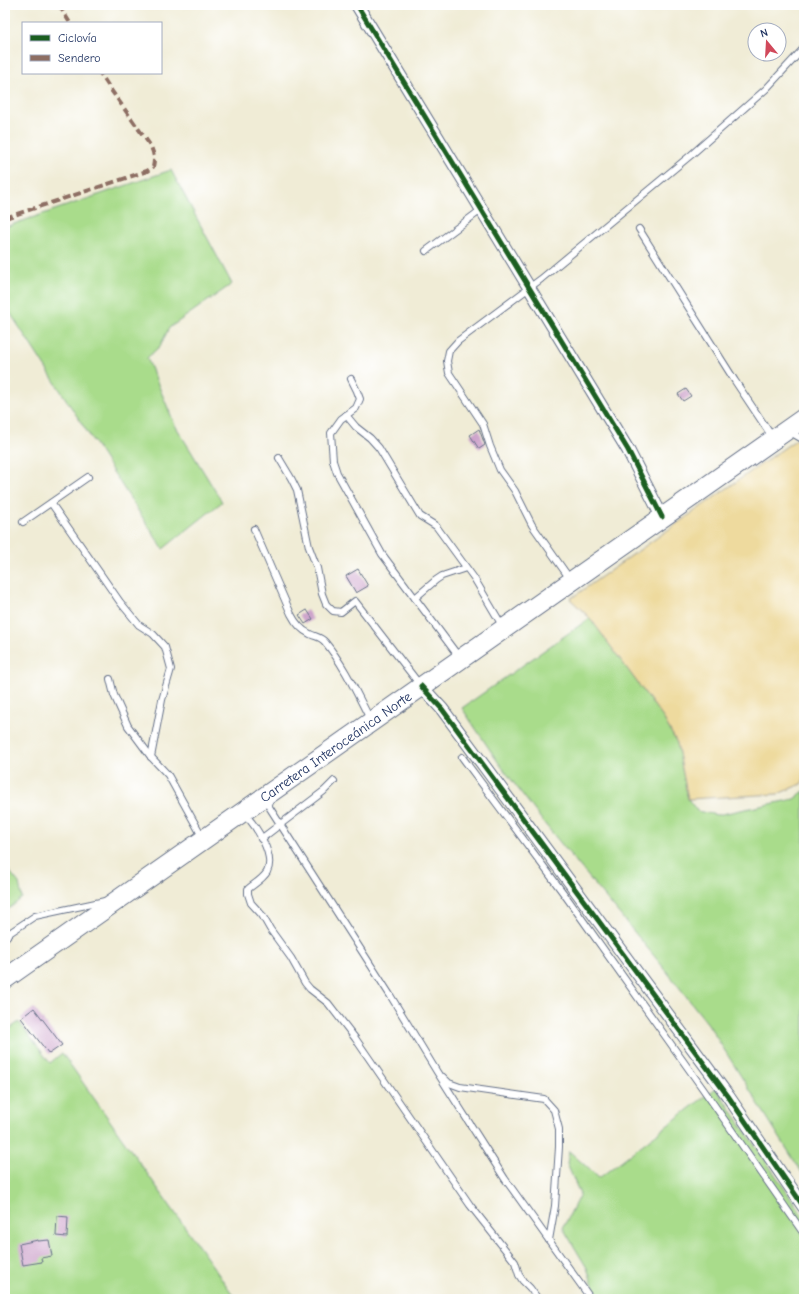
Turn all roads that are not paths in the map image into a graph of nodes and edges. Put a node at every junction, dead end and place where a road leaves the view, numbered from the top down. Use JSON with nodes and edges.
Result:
{"nodes":[{"id":1,"x":357,"y":5,"type":"edge"},
{"id":2,"x":804,"y":48,"type":"edge"},
{"id":3,"x":481,"y":210,"type":"junction"},
{"id":4,"x":639,"y":229,"type":"dead end"},
{"id":5,"x":426,"y":251,"type":"dead end"},
{"id":6,"x":528,"y":288,"type":"junction"},
{"id":7,"x":351,"y":379,"type":"dead end"},
{"id":8,"x":346,"y":416,"type":"junction"},
{"id":9,"x":804,"y":418,"type":"edge"},
{"id":10,"x":780,"y":434,"type":"junction"},
{"id":11,"x":804,"y":440,"type":"edge"},
{"id":12,"x":279,"y":458,"type":"dead end"},
{"id":13,"x":88,"y":478,"type":"dead end"},
{"id":14,"x":52,"y":502,"type":"junction"},
{"id":15,"x":662,"y":518,"type":"junction"},
{"id":16,"x":23,"y":522,"type":"dead end"},
{"id":17,"x":254,"y":529,"type":"dead end"},
{"id":18,"x":466,"y":568,"type":"junction"},
{"id":19,"x":571,"y":581,"type":"junction"},
{"id":20,"x":415,"y":598,"type":"junction"},
{"id":21,"x":504,"y":628,"type":"junction"},
{"id":22,"x":460,"y":659,"type":"junction"},
{"id":23,"x":110,"y":679,"type":"dead end"},
{"id":24,"x":421,"y":686,"type":"junction"},
{"id":25,"x":372,"y":721,"type":"junction"},
{"id":26,"x":151,"y":757,"type":"junction"},
{"id":27,"x":462,"y":758,"type":"dead end"},
{"id":28,"x":334,"y":781,"type":"dead end"},
{"id":29,"x":263,"y":798,"type":"junction"},
{"id":30,"x":243,"y":812,"type":"junction"},
{"id":31,"x":280,"y":824,"type":"junction"},
{"id":32,"x":261,"y":839,"type":"junction"},
{"id":33,"x":203,"y":840,"type":"junction"},
{"id":34,"x":120,"y":899,"type":"junction"},
{"id":35,"x":5,"y":938,"type":"edge"},
{"id":36,"x":5,"y":979,"type":"edge"},
{"id":37,"x":437,"y":1072,"type":"junction"},
{"id":38,"x":804,"y":1207,"type":"edge"},
{"id":39,"x":804,"y":1234,"type":"edge"},
{"id":40,"x":549,"y":1240,"type":"junction"},
{"id":41,"x":538,"y":1299,"type":"edge"},
{"id":42,"x":591,"y":1299,"type":"edge"}],
"edges":[{"from":1,"to":3,"type":"street"},
{"from":2,"to":6,"type":"lane"},
{"from":3,"to":5,"type":"lane"},
{"from":3,"to":6,"type":"street"},
{"from":4,"to":10,"type":"lane"},
{"from":6,"to":15,"type":"street"},
{"from":6,"to":19,"type":"lane"},
{"from":7,"to":8,"type":"lane"},
{"from":8,"to":18,"type":"lane"},
{"from":8,"to":20,"type":"lane"},
{"from":9,"to":10,"type":"highway","name":"Carretera Interoceánica Norte"},
{"from":10,"to":11,"type":"lane"},
{"from":10,"to":15,"type":"highway","name":"Carretera Interoceánica Norte"},
{"from":12,"to":24,"type":"lane"},
{"from":13,"to":14,"type":"lane"},
{"from":14,"to":16,"type":"lane"},
{"from":14,"to":26,"type":"lane"},
{"from":15,"to":19,"type":"highway","name":"Carretera Interoceánica Norte"},
{"from":17,"to":25,"type":"lane"},
{"from":18,"to":20,"type":"lane"},
{"from":18,"to":21,"type":"lane"},
{"from":19,"to":21,"type":"highway","name":"Carretera Interoceánica Norte"},
{"from":20,"to":22,"type":"lane"},
{"from":21,"to":22,"type":"highway","name":"Carretera Interoceánica Norte"},
{"from":22,"to":24,"type":"highway","name":"Carretera Interoceánica Norte"},
{"from":23,"to":26,"type":"lane"},
{"from":24,"to":25,"type":"highway","name":"Carretera Interoceánica Norte"},
{"from":24,"to":38,"type":"street"},
{"from":25,"to":29,"type":"highway","name":"Carretera Interoceánica Norte"},
{"from":26,"to":33,"type":"lane"},
{"from":27,"to":39,"type":"lane"},
{"from":28,"to":31,"type":"lane"},
{"from":29,"to":30,"type":"highway","name":"Carretera Interoceánica Norte"},
{"from":29,"to":31,"type":"lane"},
{"from":30,"to":32,"type":"lane"},
{"from":30,"to":33,"type":"highway","name":"Carretera Interoceánica Norte"},
{"from":31,"to":32,"type":"lane"},
{"from":31,"to":37,"type":"lane"},
{"from":32,"to":41,"type":"lane"},
{"from":33,"to":34,"type":"highway","name":"Carretera Interoceánica Norte"},
{"from":34,"to":35,"type":"lane"},
{"from":34,"to":36,"type":"highway","name":"Carretera Interoceánica Norte"},
{"from":37,"to":40,"type":"lane"},
{"from":37,"to":40,"type":"lane"},
{"from":40,"to":42,"type":"lane"}]}
